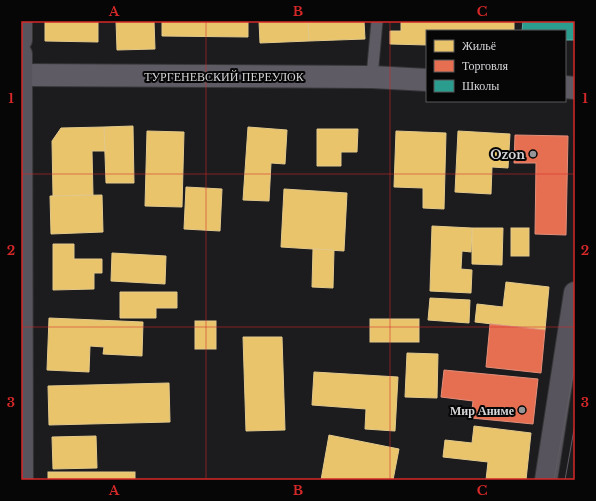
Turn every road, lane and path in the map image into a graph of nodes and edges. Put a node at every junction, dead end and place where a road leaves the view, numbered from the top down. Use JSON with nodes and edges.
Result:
{"nodes":[{"id":1,"x":21,"y":21,"type":"edge"},
{"id":2,"x":377,"y":21,"type":"edge"},
{"id":3,"x":21,"y":40,"type":"edge"},
{"id":4,"x":21,"y":54,"type":"edge"},
{"id":5,"x":21,"y":75,"type":"edge"},
{"id":6,"x":372,"y":77,"type":"junction"},
{"id":7,"x":426,"y":80,"type":"edge"},
{"id":8,"x":575,"y":293,"type":"edge"},
{"id":9,"x":22,"y":480,"type":"edge"},
{"id":10,"x":546,"y":480,"type":"edge"}],
"edges":[{"from":1,"to":3,"type":"main road"},
{"from":2,"to":6,"type":"lane"},
{"from":4,"to":5,"type":"main road"},
{"from":5,"to":6,"type":"street","name":"ТУРГЕНЕВСКИЙ ПЕРЕУЛОК"},
{"from":5,"to":9,"type":"main road"},
{"from":6,"to":7,"type":"street","name":"ТУРГЕНЕВСКИЙ ПЕРЕУЛОК"},
{"from":8,"to":10,"type":"main road"}]}
